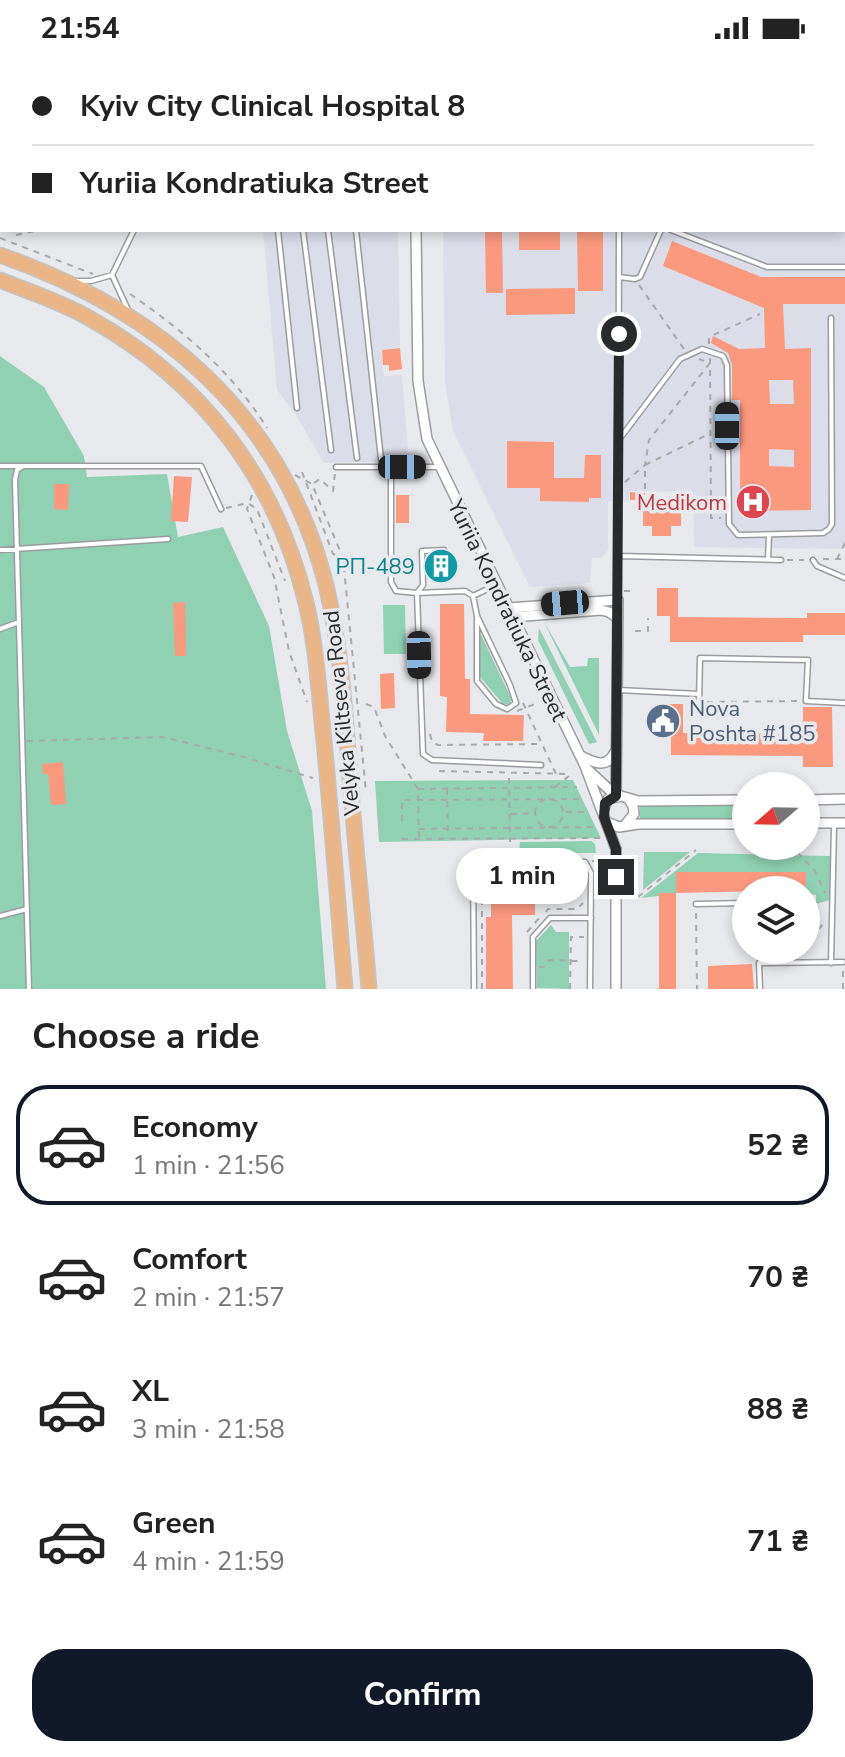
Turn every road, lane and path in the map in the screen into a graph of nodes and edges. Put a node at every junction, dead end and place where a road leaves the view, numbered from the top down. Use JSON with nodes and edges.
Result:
{"nodes":[{"id":1,"x":30,"y":232,"type":"edge"},
{"id":2,"x":133,"y":232,"type":"edge"},
{"id":3,"x":278,"y":232,"type":"edge"},
{"id":4,"x":303,"y":232,"type":"edge"},
{"id":5,"x":328,"y":232,"type":"edge"},
{"id":6,"x":356,"y":232,"type":"edge"},
{"id":7,"x":416,"y":232,"type":"edge"},
{"id":8,"x":619,"y":232,"type":"edge"},
{"id":9,"x":660,"y":232,"type":"edge"},
{"id":10,"x":676,"y":232,"type":"edge"},
{"id":11,"x":16,"y":235,"type":"dead end"},
{"id":12,"x":0,"y":255,"type":"edge"},
{"id":13,"x":845,"y":267,"type":"edge"},
{"id":14,"x":112,"y":275,"type":"junction"},
{"id":15,"x":619,"y":277,"type":"junction"},
{"id":16,"x":635,"y":279,"type":"junction"},
{"id":17,"x":0,"y":280,"type":"edge"},
{"id":18,"x":68,"y":281,"type":"junction"},
{"id":19,"x":760,"y":314,"type":"dead end"},
{"id":20,"x":131,"y":316,"type":"junction"},
{"id":21,"x":831,"y":318,"type":"dead end"},
{"id":22,"x":709,"y":350,"type":"junction"},
{"id":23,"x":689,"y":355,"type":"junction"},
{"id":24,"x":710,"y":363,"type":"junction"},
{"id":25,"x":297,"y":408,"type":"dead end"},
{"id":26,"x":710,"y":433,"type":"junction"},
{"id":27,"x":618,"y":441,"type":"junction"},
{"id":28,"x":331,"y":450,"type":"dead end"},
{"id":29,"x":357,"y":458,"type":"dead end"},
{"id":30,"x":381,"y":459,"type":"dead end"},
{"id":31,"x":645,"y":465,"type":"junction"},
{"id":32,"x":0,"y":466,"type":"edge"},
{"id":33,"x":23,"y":466,"type":"junction"},
{"id":34,"x":336,"y":467,"type":"joint"},
{"id":35,"x":391,"y":467,"type":"junction"},
{"id":36,"x":439,"y":467,"type":"junction"},
{"id":37,"x":302,"y":472,"type":"dead end"},
{"id":38,"x":314,"y":483,"type":"dead end"},
{"id":39,"x":249,"y":487,"type":"dead end"},
{"id":40,"x":618,"y":489,"type":"junction"},
{"id":41,"x":645,"y":489,"type":"dead end"},
{"id":42,"x":248,"y":503,"type":"junction"},
{"id":43,"x":221,"y":509,"type":"joint"},
{"id":44,"x":727,"y":518,"type":"junction"},
{"id":45,"x":769,"y":536,"type":"junction"},
{"id":46,"x":168,"y":539,"type":"dead end"},
{"id":47,"x":845,"y":543,"type":"edge"},
{"id":48,"x":17,"y":548,"type":"junction"},
{"id":49,"x":0,"y":550,"type":"edge"},
{"id":50,"x":444,"y":550,"type":"dead end"},
{"id":51,"x":618,"y":556,"type":"junction"},
{"id":52,"x":347,"y":559,"type":"dead end"},
{"id":53,"x":768,"y":559,"type":"junction"},
{"id":54,"x":837,"y":559,"type":"dead end"},
{"id":55,"x":781,"y":560,"type":"dead end"},
{"id":56,"x":813,"y":560,"type":"dead end"},
{"id":57,"x":845,"y":578,"type":"edge"},
{"id":58,"x":285,"y":581,"type":"dead end"},
{"id":59,"x":497,"y":584,"type":"junction"},
{"id":60,"x":417,"y":593,"type":"junction"},
{"id":61,"x":473,"y":596,"type":"junction"},
{"id":62,"x":618,"y":600,"type":"junction"},
{"id":63,"x":511,"y":613,"type":"junction"},
{"id":64,"x":477,"y":616,"type":"junction"},
{"id":65,"x":618,"y":618,"type":"junction"},
{"id":66,"x":648,"y":618,"type":"dead end"},
{"id":67,"x":19,"y":622,"type":"junction"},
{"id":68,"x":0,"y":629,"type":"edge"},
{"id":69,"x":635,"y":631,"type":"dead end"},
{"id":70,"x":617,"y":690,"type":"junction"},
{"id":71,"x":699,"y":694,"type":"junction"},
{"id":72,"x":806,"y":701,"type":"junction"},
{"id":73,"x":699,"y":702,"type":"joint"},
{"id":74,"x":845,"y":703,"type":"edge"},
{"id":75,"x":366,"y":704,"type":"dead end"},
{"id":76,"x":535,"y":704,"type":"dead end"},
{"id":77,"x":310,"y":709,"type":"dead end"},
{"id":78,"x":508,"y":711,"type":"dead end"},
{"id":79,"x":430,"y":735,"type":"dead end"},
{"id":80,"x":22,"y":741,"type":"junction"},
{"id":81,"x":542,"y":744,"type":"dead end"},
{"id":82,"x":616,"y":749,"type":"junction"},
{"id":83,"x":578,"y":754,"type":"junction"},
{"id":84,"x":541,"y":765,"type":"dead end"},
{"id":85,"x":585,"y":766,"type":"junction"},
{"id":86,"x":439,"y":771,"type":"dead end"},
{"id":87,"x":313,"y":778,"type":"dead end"},
{"id":88,"x":509,"y":778,"type":"dead end"},
{"id":89,"x":554,"y":787,"type":"junction"},
{"id":90,"x":577,"y":787,"type":"dead end"},
{"id":91,"x":509,"y":788,"type":"junction"},
{"id":92,"x":549,"y":788,"type":"junction"},
{"id":93,"x":418,"y":789,"type":"junction"},
{"id":94,"x":447,"y":789,"type":"junction"},
{"id":95,"x":483,"y":789,"type":"junction"},
{"id":96,"x":621,"y":796,"type":"junction"},
{"id":97,"x":509,"y":798,"type":"junction"},
{"id":98,"x":550,"y":798,"type":"junction"},
{"id":99,"x":447,"y":799,"type":"junction"},
{"id":100,"x":483,"y":799,"type":"junction"},
{"id":101,"x":583,"y":799,"type":"dead end"},
{"id":102,"x":845,"y":799,"type":"edge"},
{"id":103,"x":418,"y":800,"type":"junction"},
{"id":104,"x":732,"y":800,"type":"edge"},
{"id":105,"x":820,"y":800,"type":"edge"},
{"id":106,"x":564,"y":812,"type":"junction"},
{"id":107,"x":589,"y":812,"type":"dead end"},
{"id":108,"x":534,"y":813,"type":"junction"},
{"id":109,"x":510,"y":814,"type":"junction"},
{"id":110,"x":605,"y":817,"type":"junction"},
{"id":111,"x":402,"y":821,"type":"dead end"},
{"id":112,"x":820,"y":823,"type":"edge"},
{"id":113,"x":834,"y":823,"type":"junction"},
{"id":114,"x":845,"y":823,"type":"edge"},
{"id":115,"x":732,"y":824,"type":"edge"},
{"id":116,"x":623,"y":826,"type":"junction"},
{"id":117,"x":596,"y":827,"type":"dead end"},
{"id":118,"x":510,"y":828,"type":"junction"},
{"id":119,"x":548,"y":828,"type":"junction"},
{"id":120,"x":419,"y":829,"type":"junction"},
{"id":121,"x":448,"y":829,"type":"junction"},
{"id":122,"x":483,"y":829,"type":"junction"},
{"id":123,"x":601,"y":838,"type":"dead end"},
{"id":124,"x":402,"y":839,"type":"dead end"},
{"id":125,"x":419,"y":839,"type":"junction"},
{"id":126,"x":448,"y":839,"type":"junction"},
{"id":127,"x":483,"y":839,"type":"junction"},
{"id":128,"x":546,"y":839,"type":"junction"},
{"id":129,"x":510,"y":841,"type":"junction"},
{"id":130,"x":616,"y":849,"type":"junction"},
{"id":131,"x":696,"y":850,"type":"dead end"},
{"id":132,"x":588,"y":856,"type":"dead end"},
{"id":133,"x":805,"y":860,"type":"edge"},
{"id":134,"x":592,"y":861,"type":"dead end"},
{"id":135,"x":490,"y":867,"type":"dead end"},
{"id":136,"x":638,"y":897,"type":"dead end"},
{"id":137,"x":732,"y":903,"type":"edge"},
{"id":138,"x":696,"y":904,"type":"joint"},
{"id":139,"x":27,"y":909,"type":"junction"},
{"id":140,"x":832,"y":910,"type":"junction"},
{"id":141,"x":0,"y":916,"type":"edge"},
{"id":142,"x":591,"y":918,"type":"junction"},
{"id":143,"x":820,"y":928,"type":"edge"},
{"id":144,"x":584,"y":937,"type":"dead end"},
{"id":145,"x":570,"y":961,"type":"junction"},
{"id":146,"x":590,"y":961,"type":"junction"},
{"id":147,"x":843,"y":962,"type":"edge"},
{"id":148,"x":820,"y":963,"type":"edge"},
{"id":149,"x":831,"y":963,"type":"junction"},
{"id":150,"x":759,"y":964,"type":"edge"},
{"id":151,"x":533,"y":967,"type":"junction"},
{"id":152,"x":29,"y":989,"type":"edge"},
{"id":153,"x":345,"y":989,"type":"edge"},
{"id":154,"x":369,"y":989,"type":"edge"},
{"id":155,"x":474,"y":989,"type":"edge"},
{"id":156,"x":482,"y":989,"type":"edge"},
{"id":157,"x":533,"y":989,"type":"edge"},
{"id":158,"x":570,"y":989,"type":"edge"},
{"id":159,"x":590,"y":989,"type":"edge"},
{"id":160,"x":616,"y":989,"type":"edge"},
{"id":161,"x":697,"y":989,"type":"edge"},
{"id":162,"x":760,"y":989,"type":"edge"},
{"id":163,"x":843,"y":989,"type":"edge"}],
"edges":[{"from":1,"to":11,"type":"path"},
{"from":2,"to":14,"type":"lane"},
{"from":3,"to":25,"type":"lane"},
{"from":4,"to":28,"type":"lane"},
{"from":5,"to":29,"type":"lane"},
{"from":6,"to":30,"type":"lane"},
{"from":7,"to":36,"type":"street","name":"Yuriia Kondratiuka Street"},
{"from":8,"to":15,"type":"lane"},
{"from":9,"to":16,"type":"lane"},
{"from":10,"to":13,"type":"lane"},
{"from":12,"to":18,"type":"main road","name":"Velyka Kiltseva Road"},
{"from":14,"to":18,"type":"lane"},
{"from":14,"to":20,"type":"lane"},
{"from":15,"to":16,"type":"lane"},
{"from":15,"to":27,"type":"lane"},
{"from":16,"to":23,"type":"path"},
{"from":17,"to":153,"type":"main road","name":"Velyka Kiltseva Road"},
{"from":18,"to":20,"type":"main road","name":"Velyka Kiltseva Road"},
{"from":19,"to":22,"type":"path"},
{"from":20,"to":154,"type":"main road","name":"Velyka Kiltseva Road"},
{"from":21,"to":45,"type":"lane"},
{"from":22,"to":23,"type":"lane"},
{"from":22,"to":24,"type":"path"},
{"from":22,"to":44,"type":"lane"},
{"from":23,"to":24,"type":"path"},
{"from":23,"to":27,"type":"lane"},
{"from":24,"to":26,"type":"path"},
{"from":24,"to":31,"type":"path"},
{"from":26,"to":31,"type":"path"},
{"from":26,"to":44,"type":"path"},
{"from":27,"to":40,"type":"lane"},
{"from":31,"to":40,"type":"path"},
{"from":31,"to":41,"type":"path"},
{"from":32,"to":33,"type":"lane"},
{"from":33,"to":43,"type":"lane"},
{"from":33,"to":48,"type":"lane"},
{"from":34,"to":35,"type":"lane"},
{"from":34,"to":38,"type":"path"},
{"from":35,"to":36,"type":"lane"},
{"from":35,"to":60,"type":"lane"},
{"from":36,"to":59,"type":"street","name":"Yuriia Kondratiuka Street"},
{"from":37,"to":52,"type":"path"},
{"from":39,"to":42,"type":"path"},
{"from":40,"to":51,"type":"lane"},
{"from":42,"to":43,"type":"path"},
{"from":42,"to":58,"type":"path"},
{"from":42,"to":77,"type":"path"},
{"from":44,"to":45,"type":"lane"},
{"from":45,"to":53,"type":"lane"},
{"from":46,"to":48,"type":"lane"},
{"from":47,"to":54,"type":"path"},
{"from":48,"to":49,"type":"lane"},
{"from":48,"to":67,"type":"lane"},
{"from":50,"to":60,"type":"lane"},
{"from":51,"to":53,"type":"lane"},
{"from":51,"to":62,"type":"lane"},
{"from":53,"to":55,"type":"lane"},
{"from":56,"to":57,"type":"lane"},
{"from":59,"to":61,"type":"lane"},
{"from":59,"to":63,"type":"street","name":"Yuriia Kondratiuka Street"},
{"from":60,"to":61,"type":"lane"},
{"from":60,"to":84,"type":"lane"},
{"from":61,"to":64,"type":"lane"},
{"from":62,"to":63,"type":"street"},
{"from":62,"to":65,"type":"street"},
{"from":63,"to":65,"type":"street"},
{"from":63,"to":83,"type":"street","name":"Yuriia Kondratiuka Street"},
{"from":64,"to":64,"type":"lane"},
{"from":65,"to":70,"type":"street"},
{"from":66,"to":69,"type":"path"},
{"from":67,"to":68,"type":"lane"},
{"from":67,"to":80,"type":"lane"},
{"from":70,"to":71,"type":"lane"},
{"from":70,"to":82,"type":"street"},
{"from":71,"to":72,"type":"lane"},
{"from":71,"to":73,"type":"lane"},
{"from":72,"to":73,"type":"path"},
{"from":72,"to":74,"type":"lane"},
{"from":75,"to":93,"type":"path"},
{"from":76,"to":78,"type":"path"},
{"from":79,"to":81,"type":"path"},
{"from":80,"to":87,"type":"path"},
{"from":80,"to":139,"type":"lane"},
{"from":82,"to":83,"type":"street"},
{"from":82,"to":96,"type":"street"},
{"from":83,"to":85,"type":"street","name":"Yuriia Kondratiuka Street"},
{"from":85,"to":96,"type":"street","name":"Yuriia Kondratiuka Street"},
{"from":85,"to":110,"type":"street","name":"Yuriia Kondratiuka Street"},
{"from":86,"to":89,"type":"path"},
{"from":88,"to":91,"type":"path"},
{"from":89,"to":90,"type":"path"},
{"from":89,"to":92,"type":"path"},
{"from":91,"to":92,"type":"path"},
{"from":91,"to":95,"type":"path"},
{"from":91,"to":97,"type":"path"},
{"from":92,"to":98,"type":"path"},
{"from":93,"to":94,"type":"path"},
{"from":93,"to":103,"type":"path"},
{"from":94,"to":95,"type":"path"},
{"from":94,"to":99,"type":"path"},
{"from":95,"to":100,"type":"path"},
{"from":96,"to":104,"type":"street"},
{"from":96,"to":110,"type":"street"},
{"from":96,"to":116,"type":"street"},
{"from":97,"to":98,"type":"path"},
{"from":97,"to":100,"type":"path"},
{"from":97,"to":109,"type":"path"},
{"from":98,"to":101,"type":"path"},
{"from":98,"to":106,"type":"path"},
{"from":98,"to":108,"type":"path"},
{"from":99,"to":100,"type":"path"},
{"from":99,"to":103,"type":"path"},
{"from":99,"to":121,"type":"path"},
{"from":102,"to":105,"type":"street"},
{"from":103,"to":111,"type":"path"},
{"from":103,"to":120,"type":"path"},
{"from":106,"to":107,"type":"path"},
{"from":106,"to":119,"type":"path"},
{"from":108,"to":109,"type":"path"},
{"from":108,"to":119,"type":"path"},
{"from":109,"to":118,"type":"path"},
{"from":110,"to":116,"type":"street"},
{"from":110,"to":130,"type":"street","name":"Yuriia Kondratiuka Street"},
{"from":112,"to":113,"type":"street"},
{"from":113,"to":114,"type":"street"},
{"from":113,"to":140,"type":"lane"},
{"from":115,"to":116,"type":"street"},
{"from":116,"to":130,"type":"street","name":"Yuriia Kondratiuka Street"},
{"from":117,"to":119,"type":"path"},
{"from":118,"to":119,"type":"path"},
{"from":118,"to":122,"type":"path"},
{"from":118,"to":129,"type":"path"},
{"from":119,"to":128,"type":"path"},
{"from":120,"to":121,"type":"path"},
{"from":120,"to":125,"type":"path"},
{"from":121,"to":122,"type":"path"},
{"from":121,"to":126,"type":"path"},
{"from":122,"to":127,"type":"path"},
{"from":123,"to":128,"type":"path"},
{"from":124,"to":125,"type":"path"},
{"from":125,"to":126,"type":"path"},
{"from":126,"to":127,"type":"path"},
{"from":127,"to":129,"type":"path"},
{"from":128,"to":129,"type":"path"},
{"from":130,"to":160,"type":"street","name":"Yuriia Kondratiuka Street"},
{"from":131,"to":136,"type":"path"},
{"from":132,"to":134,"type":"path"},
{"from":133,"to":140,"type":"path"},
{"from":135,"to":156,"type":"path"},
{"from":137,"to":138,"type":"lane"},
{"from":138,"to":161,"type":"path"},
{"from":139,"to":141,"type":"lane"},
{"from":139,"to":152,"type":"lane"},
{"from":140,"to":143,"type":"path"},
{"from":140,"to":149,"type":"lane"},
{"from":142,"to":146,"type":"lane"},
{"from":142,"to":151,"type":"lane"},
{"from":142,"to":155,"type":"lane"},
{"from":144,"to":145,"type":"path"},
{"from":145,"to":146,"type":"path"},
{"from":145,"to":151,"type":"path"},
{"from":145,"to":158,"type":"path"},
{"from":146,"to":159,"type":"lane"},
{"from":147,"to":149,"type":"lane"},
{"from":147,"to":163,"type":"path"},
{"from":148,"to":149,"type":"lane"},
{"from":150,"to":162,"type":"lane"},
{"from":151,"to":157,"type":"lane"}]}
